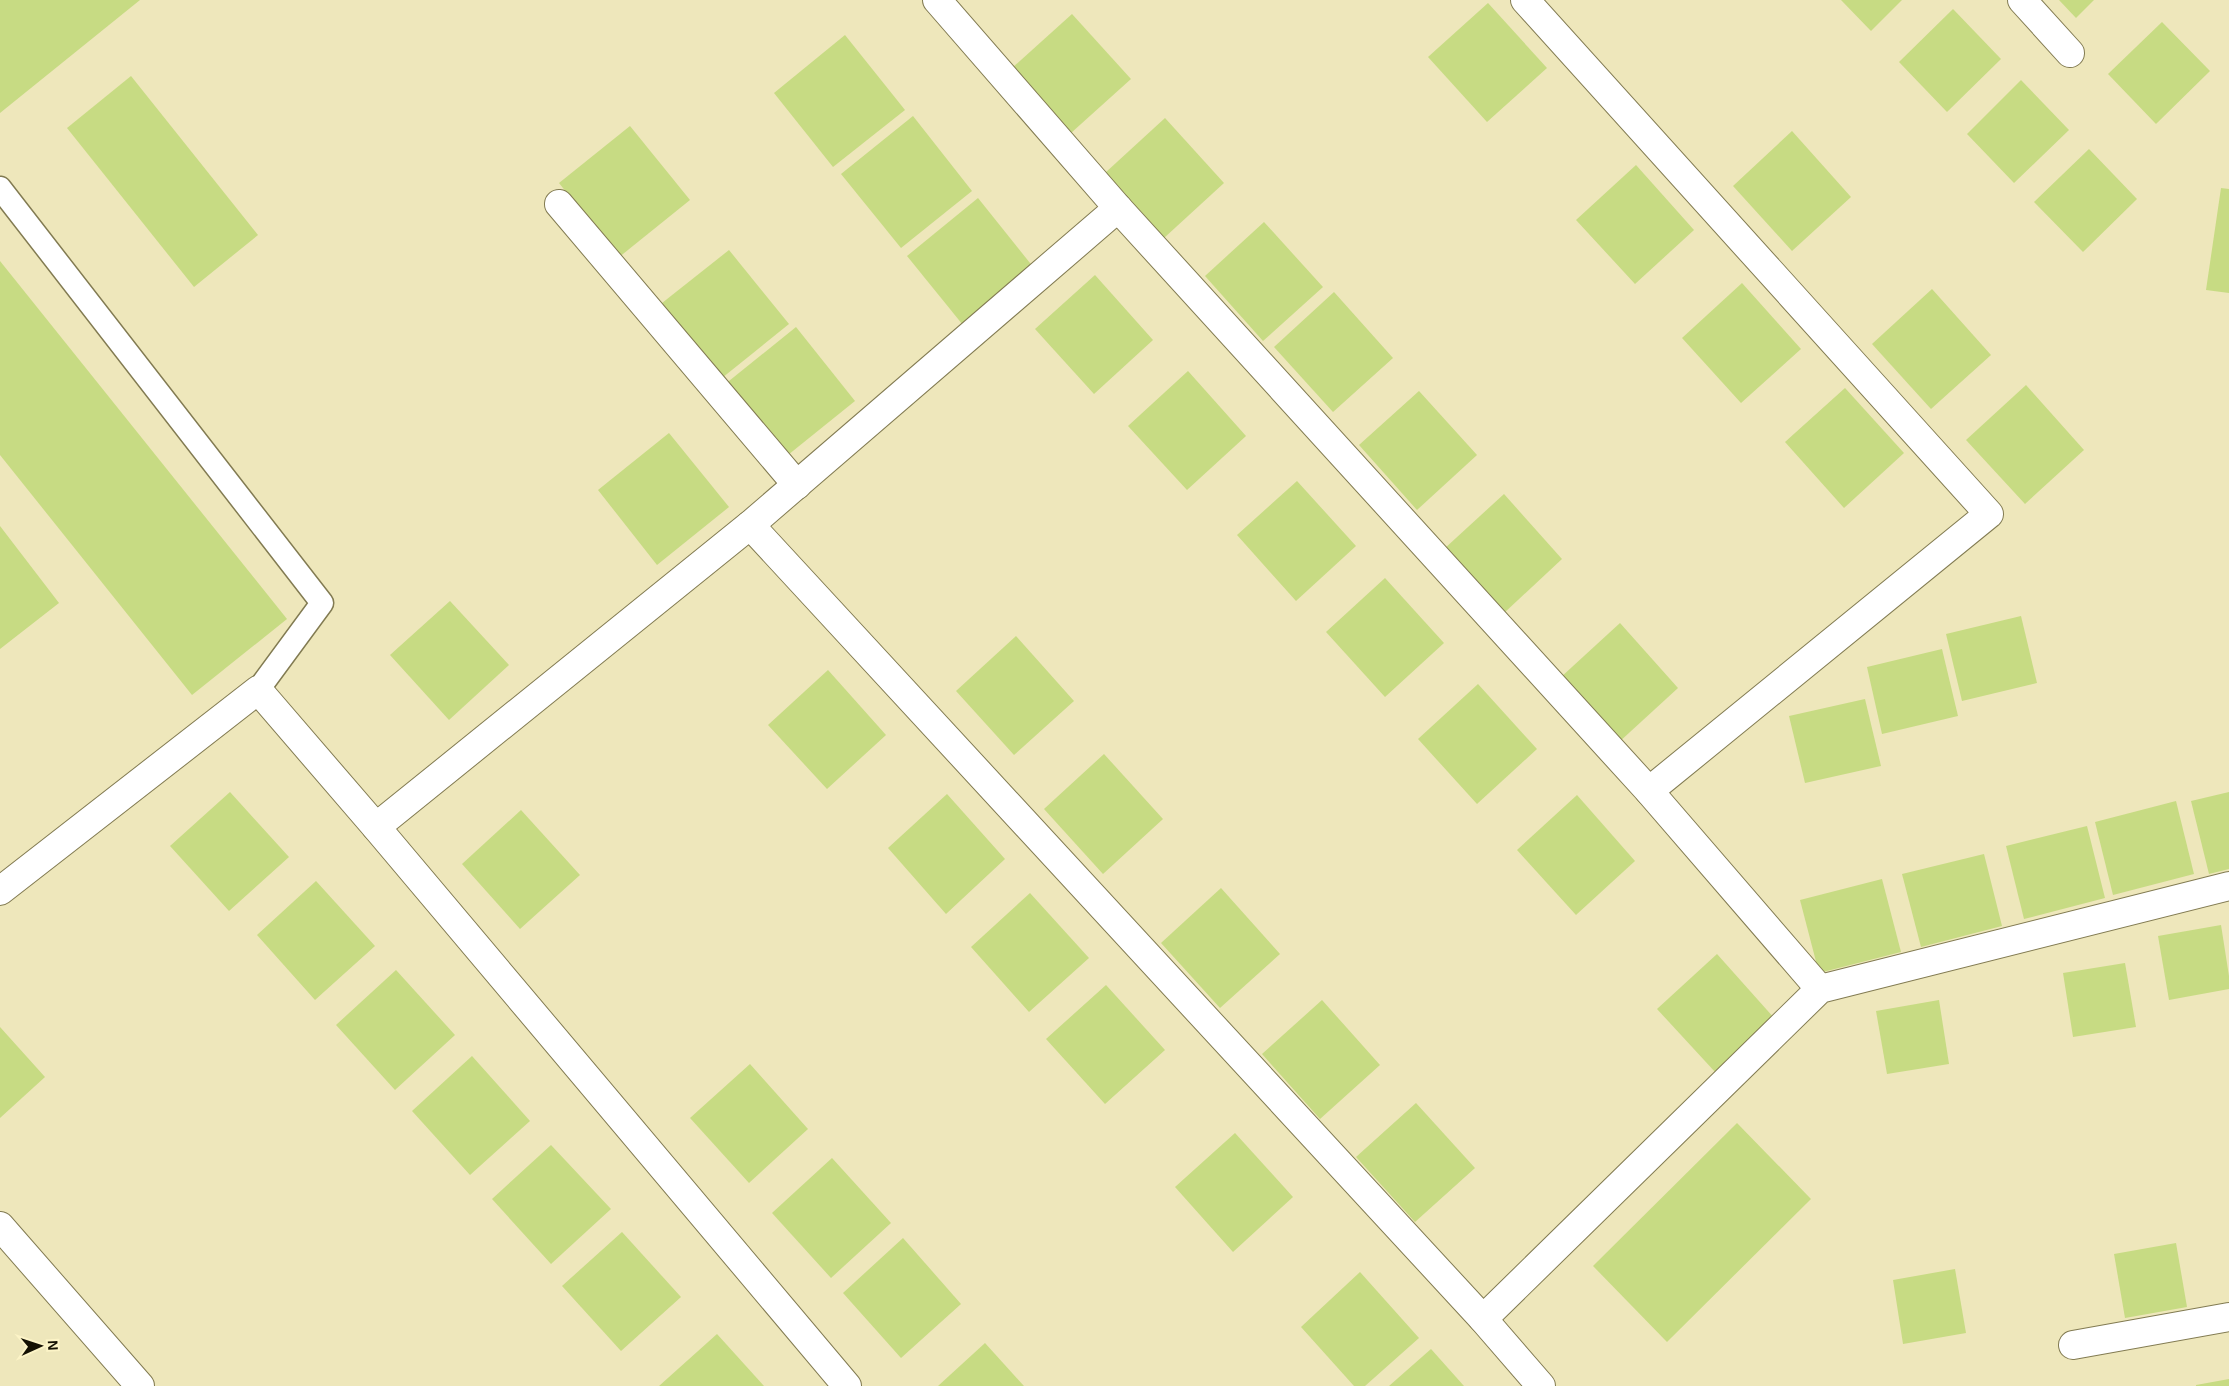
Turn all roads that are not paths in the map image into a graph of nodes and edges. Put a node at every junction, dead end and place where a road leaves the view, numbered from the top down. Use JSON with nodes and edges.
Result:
{"nodes":[{"id":1,"x":937,"y":0,"type":"edge"},
{"id":2,"x":1524,"y":0,"type":"edge"},
{"id":3,"x":2022,"y":0,"type":"edge"},
{"id":4,"x":2070,"y":53,"type":"dead end"},
{"id":5,"x":0,"y":188,"type":"edge"},
{"id":6,"x":559,"y":204,"type":"dead end"},
{"id":7,"x":1118,"y":208,"type":"junction"},
{"id":8,"x":797,"y":485,"type":"junction"},
{"id":9,"x":750,"y":525,"type":"junction"},
{"id":10,"x":258,"y":690,"type":"junction"},
{"id":11,"x":1649,"y":791,"type":"junction"},
{"id":12,"x":376,"y":827,"type":"junction"},
{"id":13,"x":2229,"y":886,"type":"edge"},
{"id":14,"x":0,"y":891,"type":"edge"},
{"id":15,"x":1820,"y":990,"type":"junction"},
{"id":16,"x":0,"y":1226,"type":"edge"},
{"id":17,"x":2229,"y":1317,"type":"edge"},
{"id":18,"x":1483,"y":1319,"type":"junction"},
{"id":19,"x":2073,"y":1345,"type":"dead end"},
{"id":20,"x":140,"y":1386,"type":"edge"},
{"id":21,"x":847,"y":1386,"type":"edge"},
{"id":22,"x":1541,"y":1386,"type":"edge"}],
"edges":[{"from":1,"to":7,"type":"street"},
{"from":2,"to":11,"type":"street"},
{"from":3,"to":4,"type":"street"},
{"from":5,"to":10,"type":"lane"},
{"from":6,"to":8,"type":"street"},
{"from":7,"to":8,"type":"street"},
{"from":7,"to":11,"type":"street"},
{"from":8,"to":9,"type":"street"},
{"from":9,"to":12,"type":"street"},
{"from":9,"to":18,"type":"street"},
{"from":10,"to":12,"type":"street"},
{"from":10,"to":14,"type":"street"},
{"from":11,"to":15,"type":"street"},
{"from":12,"to":21,"type":"street"},
{"from":13,"to":15,"type":"street"},
{"from":15,"to":18,"type":"street"},
{"from":16,"to":20,"type":"street"},
{"from":17,"to":19,"type":"street"},
{"from":18,"to":22,"type":"street"}]}
